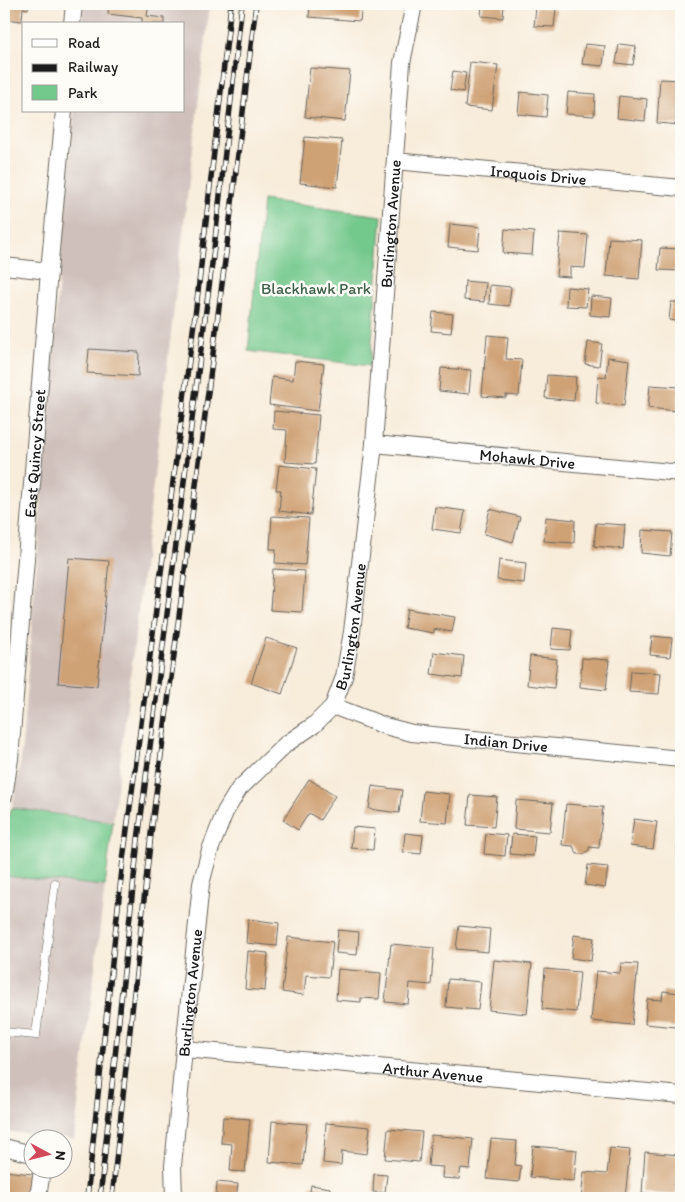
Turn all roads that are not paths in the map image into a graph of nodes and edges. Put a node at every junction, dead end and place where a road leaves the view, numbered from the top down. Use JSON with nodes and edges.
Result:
{"nodes":[{"id":1,"x":74,"y":4,"type":"edge"},
{"id":2,"x":414,"y":4,"type":"edge"},
{"id":3,"x":72,"y":22,"type":"edge"},
{"id":4,"x":64,"y":112,"type":"edge"},
{"id":5,"x":394,"y":162,"type":"junction"},
{"id":6,"x":681,"y":188,"type":"edge"},
{"id":7,"x":4,"y":266,"type":"edge"},
{"id":8,"x":49,"y":271,"type":"junction"},
{"id":9,"x":374,"y":444,"type":"junction"},
{"id":10,"x":681,"y":473,"type":"edge"},
{"id":11,"x":333,"y":706,"type":"junction"},
{"id":12,"x":681,"y":759,"type":"edge"},
{"id":13,"x":4,"y":796,"type":"edge"},
{"id":14,"x":55,"y":883,"type":"dead end"},
{"id":15,"x":4,"y":1032,"type":"edge"},
{"id":16,"x":184,"y":1048,"type":"junction"},
{"id":17,"x":681,"y":1095,"type":"edge"},
{"id":18,"x":4,"y":1147,"type":"edge"},
{"id":19,"x":22,"y":1152,"type":"edge"},
{"id":20,"x":41,"y":1180,"type":"edge"},
{"id":21,"x":38,"y":1198,"type":"edge"},
{"id":22,"x":174,"y":1198,"type":"edge"}],
"edges":[{"from":1,"to":3,"type":"street"},
{"from":2,"to":5,"type":"street","name":"Burlington Avenue"},
{"from":4,"to":8,"type":"street","name":"East Quincy Street"},
{"from":5,"to":6,"type":"street","name":"Iroquois Drive"},
{"from":5,"to":9,"type":"street","name":"Burlington Avenue"},
{"from":7,"to":8,"type":"street"},
{"from":8,"to":13,"type":"street","name":"East Quincy Street"},
{"from":9,"to":10,"type":"street","name":"Mohawk Drive"},
{"from":9,"to":11,"type":"street","name":"Burlington Avenue"},
{"from":11,"to":12,"type":"street","name":"Indian Drive"},
{"from":11,"to":16,"type":"street","name":"Burlington Avenue"},
{"from":14,"to":15,"type":"lane"},
{"from":16,"to":17,"type":"street","name":"Arthur Avenue"},
{"from":16,"to":22,"type":"street","name":"Burlington Avenue"},
{"from":18,"to":19,"type":"street"},
{"from":20,"to":21,"type":"street"}]}
